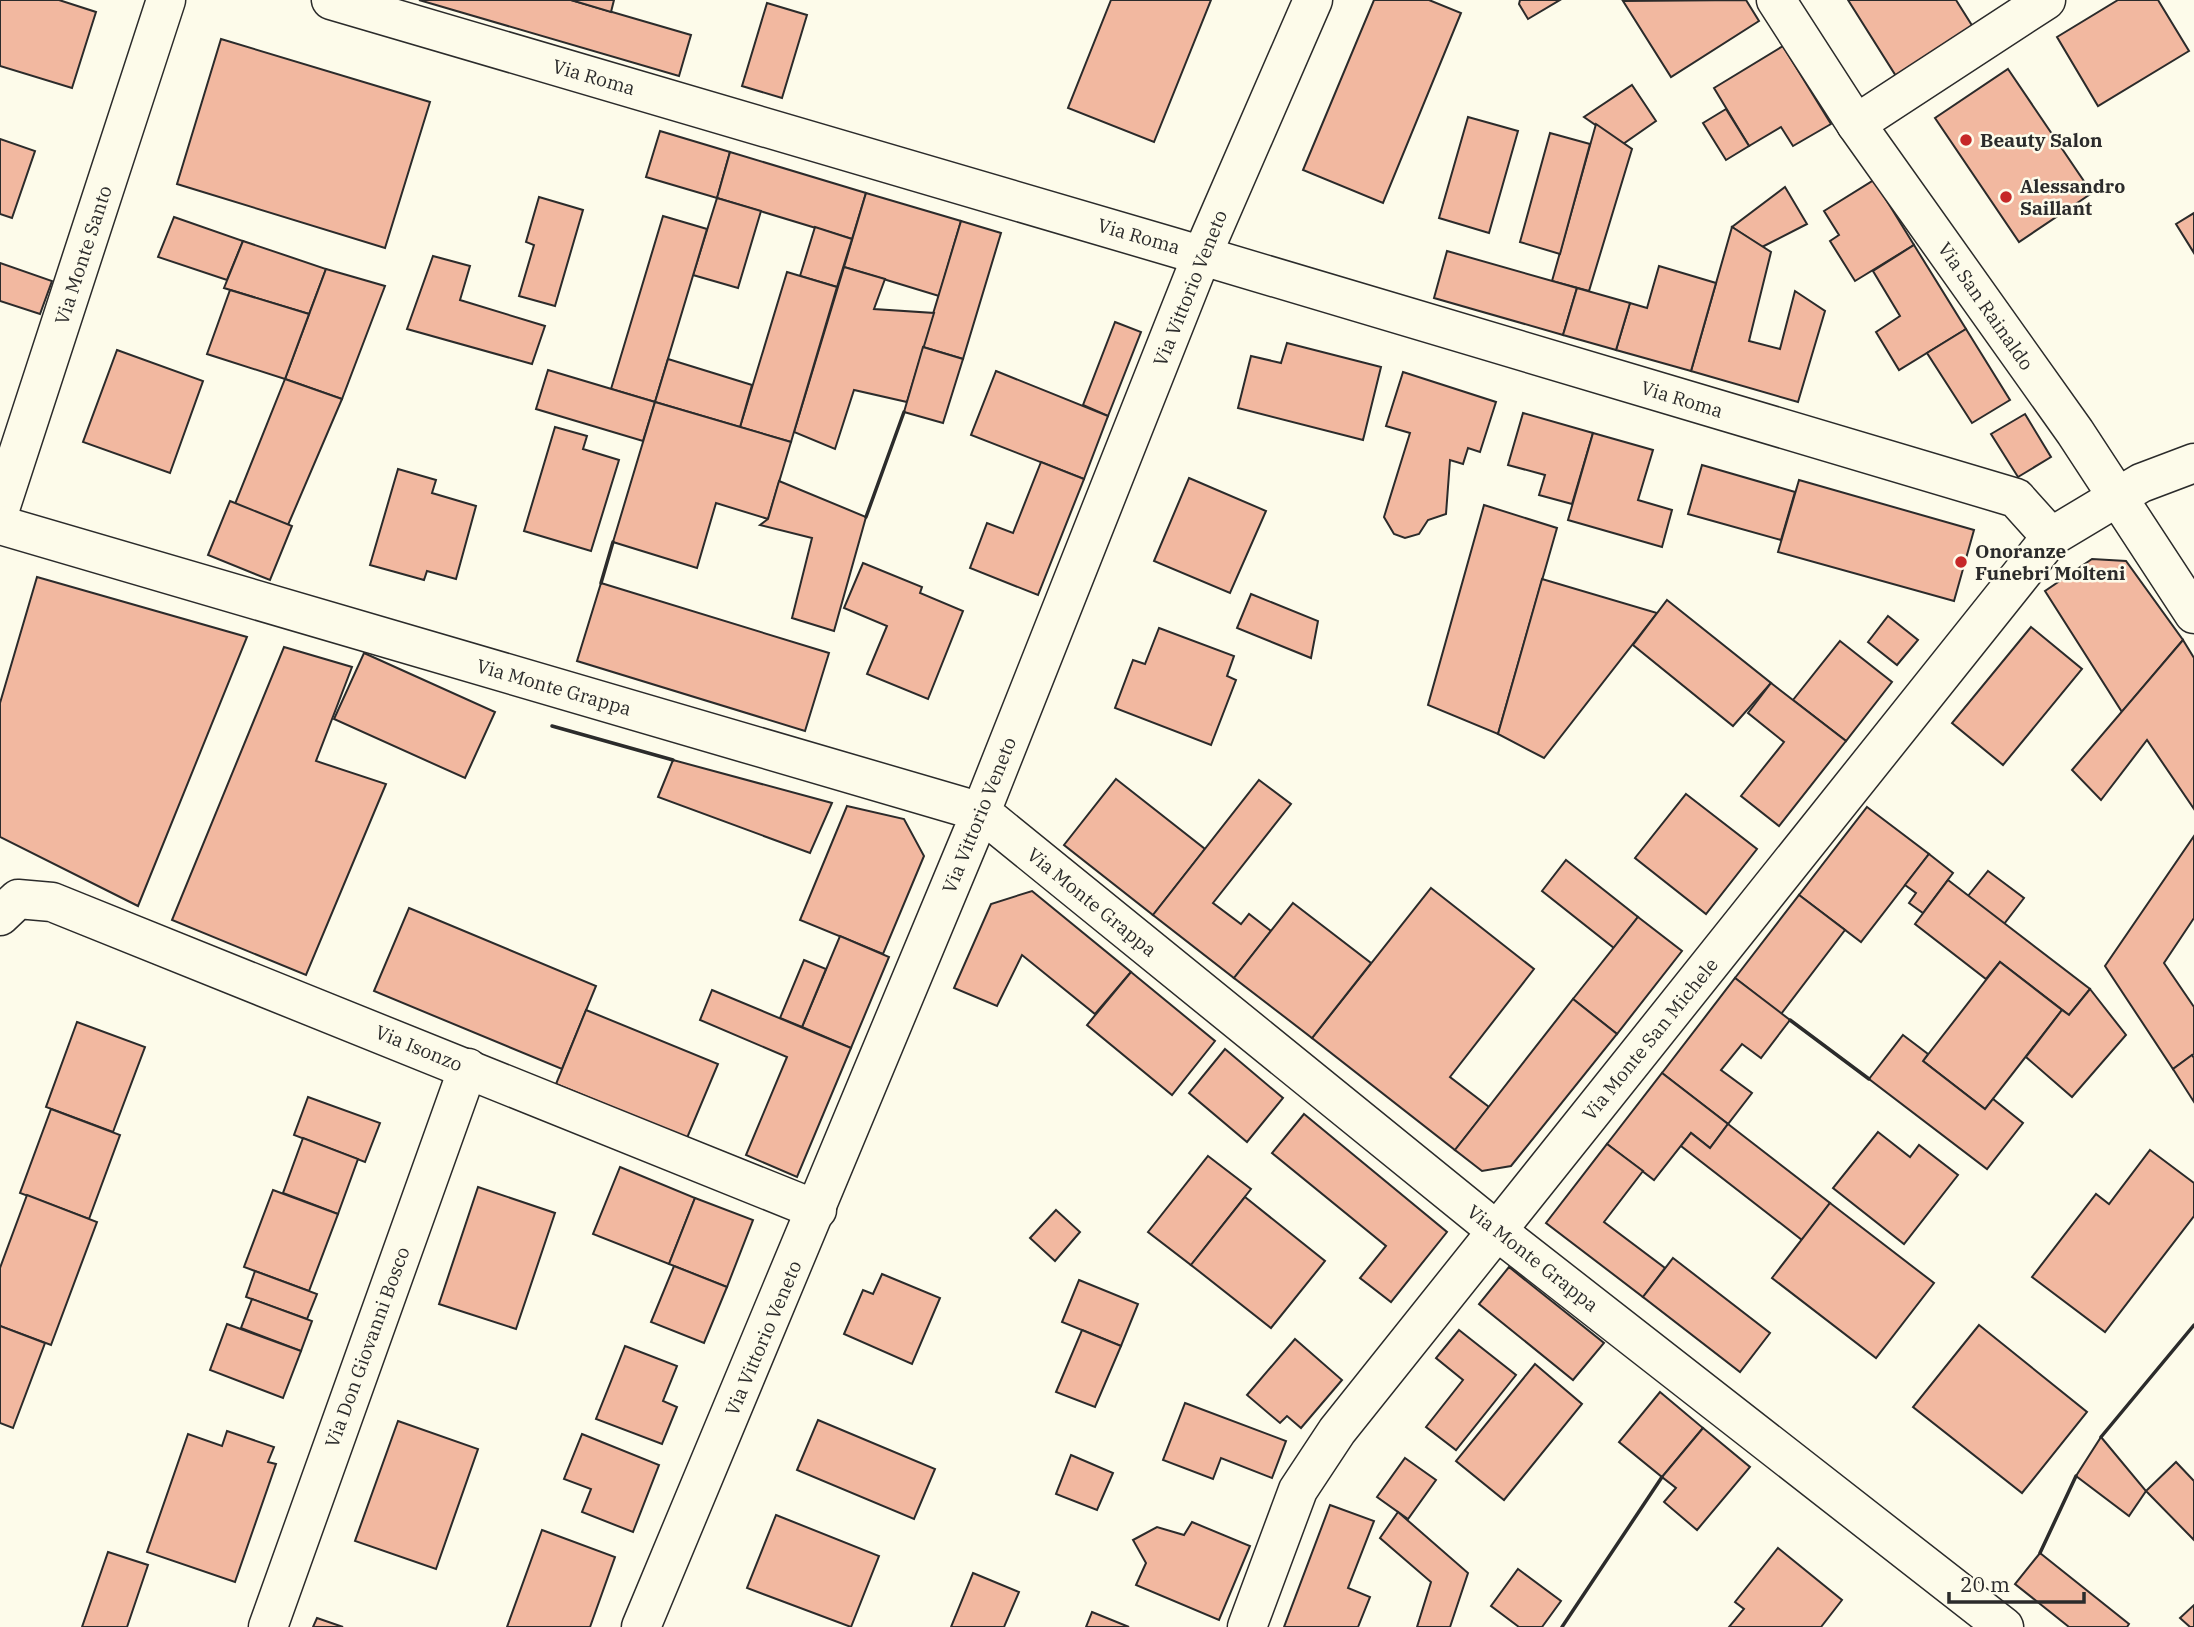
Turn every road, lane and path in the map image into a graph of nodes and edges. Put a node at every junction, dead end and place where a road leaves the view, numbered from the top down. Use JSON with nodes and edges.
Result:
{"nodes":[{"id":1,"x":166,"y":0,"type":"edge"},
{"id":2,"x":331,"y":0,"type":"edge"},
{"id":3,"x":1313,"y":0,"type":"edge"},
{"id":4,"x":1776,"y":0,"type":"edge"},
{"id":5,"x":2046,"y":0,"type":"edge"},
{"id":6,"x":1856,"y":124,"type":"junction"},
{"id":7,"x":1202,"y":255,"type":"junction"},
{"id":8,"x":2194,"y":463,"type":"edge"},
{"id":9,"x":2116,"y":498,"type":"junction"},
{"id":10,"x":0,"y":509,"type":"edge"},
{"id":11,"x":0,"y":525,"type":"edge"},
{"id":12,"x":2051,"y":537,"type":"junction"},
{"id":13,"x":2194,"y":614,"type":"edge"},
{"id":14,"x":981,"y":812,"type":"junction"},
{"id":15,"x":9,"y":907,"type":"edge"},
{"id":16,"x":468,"y":1068,"type":"junction"},
{"id":17,"x":817,"y":1210,"type":"junction"},
{"id":18,"x":1497,"y":1231,"type":"junction"},
{"id":19,"x":268,"y":1627,"type":"edge"},
{"id":20,"x":641,"y":1627,"type":"edge"},
{"id":21,"x":1247,"y":1627,"type":"edge"},
{"id":22,"x":2004,"y":1627,"type":"edge"}],
"edges":[{"from":1,"to":10,"type":"street","name":"Via Monte Santo"},
{"from":2,"to":7,"type":"street","name":"Via Roma"},
{"from":3,"to":7,"type":"street","name":"Via Vittorio Veneto"},
{"from":4,"to":6,"type":"street","name":"Via San Rainaldo"},
{"from":5,"to":6,"type":"street"},
{"from":6,"to":9,"type":"street","name":"Via San Rainaldo"},
{"from":7,"to":12,"type":"street","name":"Via Roma"},
{"from":7,"to":14,"type":"street","name":"Via Vittorio Veneto"},
{"from":8,"to":9,"type":"street","name":"Via Monte San Michele"},
{"from":9,"to":12,"type":"street","name":"Via Monte San Michele"},
{"from":9,"to":13,"type":"street","name":"Via San Rainaldo"},
{"from":11,"to":14,"type":"street","name":"Via Monte Grappa"},
{"from":12,"to":18,"type":"street","name":"Via Monte San Michele"},
{"from":14,"to":17,"type":"street","name":"Via Vittorio Veneto"},
{"from":14,"to":18,"type":"street","name":"Via Monte Grappa"},
{"from":15,"to":16,"type":"street","name":"Via Isonzo"},
{"from":16,"to":17,"type":"street","name":"Via Isonzo"},
{"from":16,"to":19,"type":"street","name":"Via Don Giovanni Bosco"},
{"from":17,"to":20,"type":"street","name":"Via Vittorio Veneto"},
{"from":18,"to":21,"type":"street","name":"Via Monte San Michele"},
{"from":18,"to":22,"type":"street","name":"Via Monte Grappa"}]}
